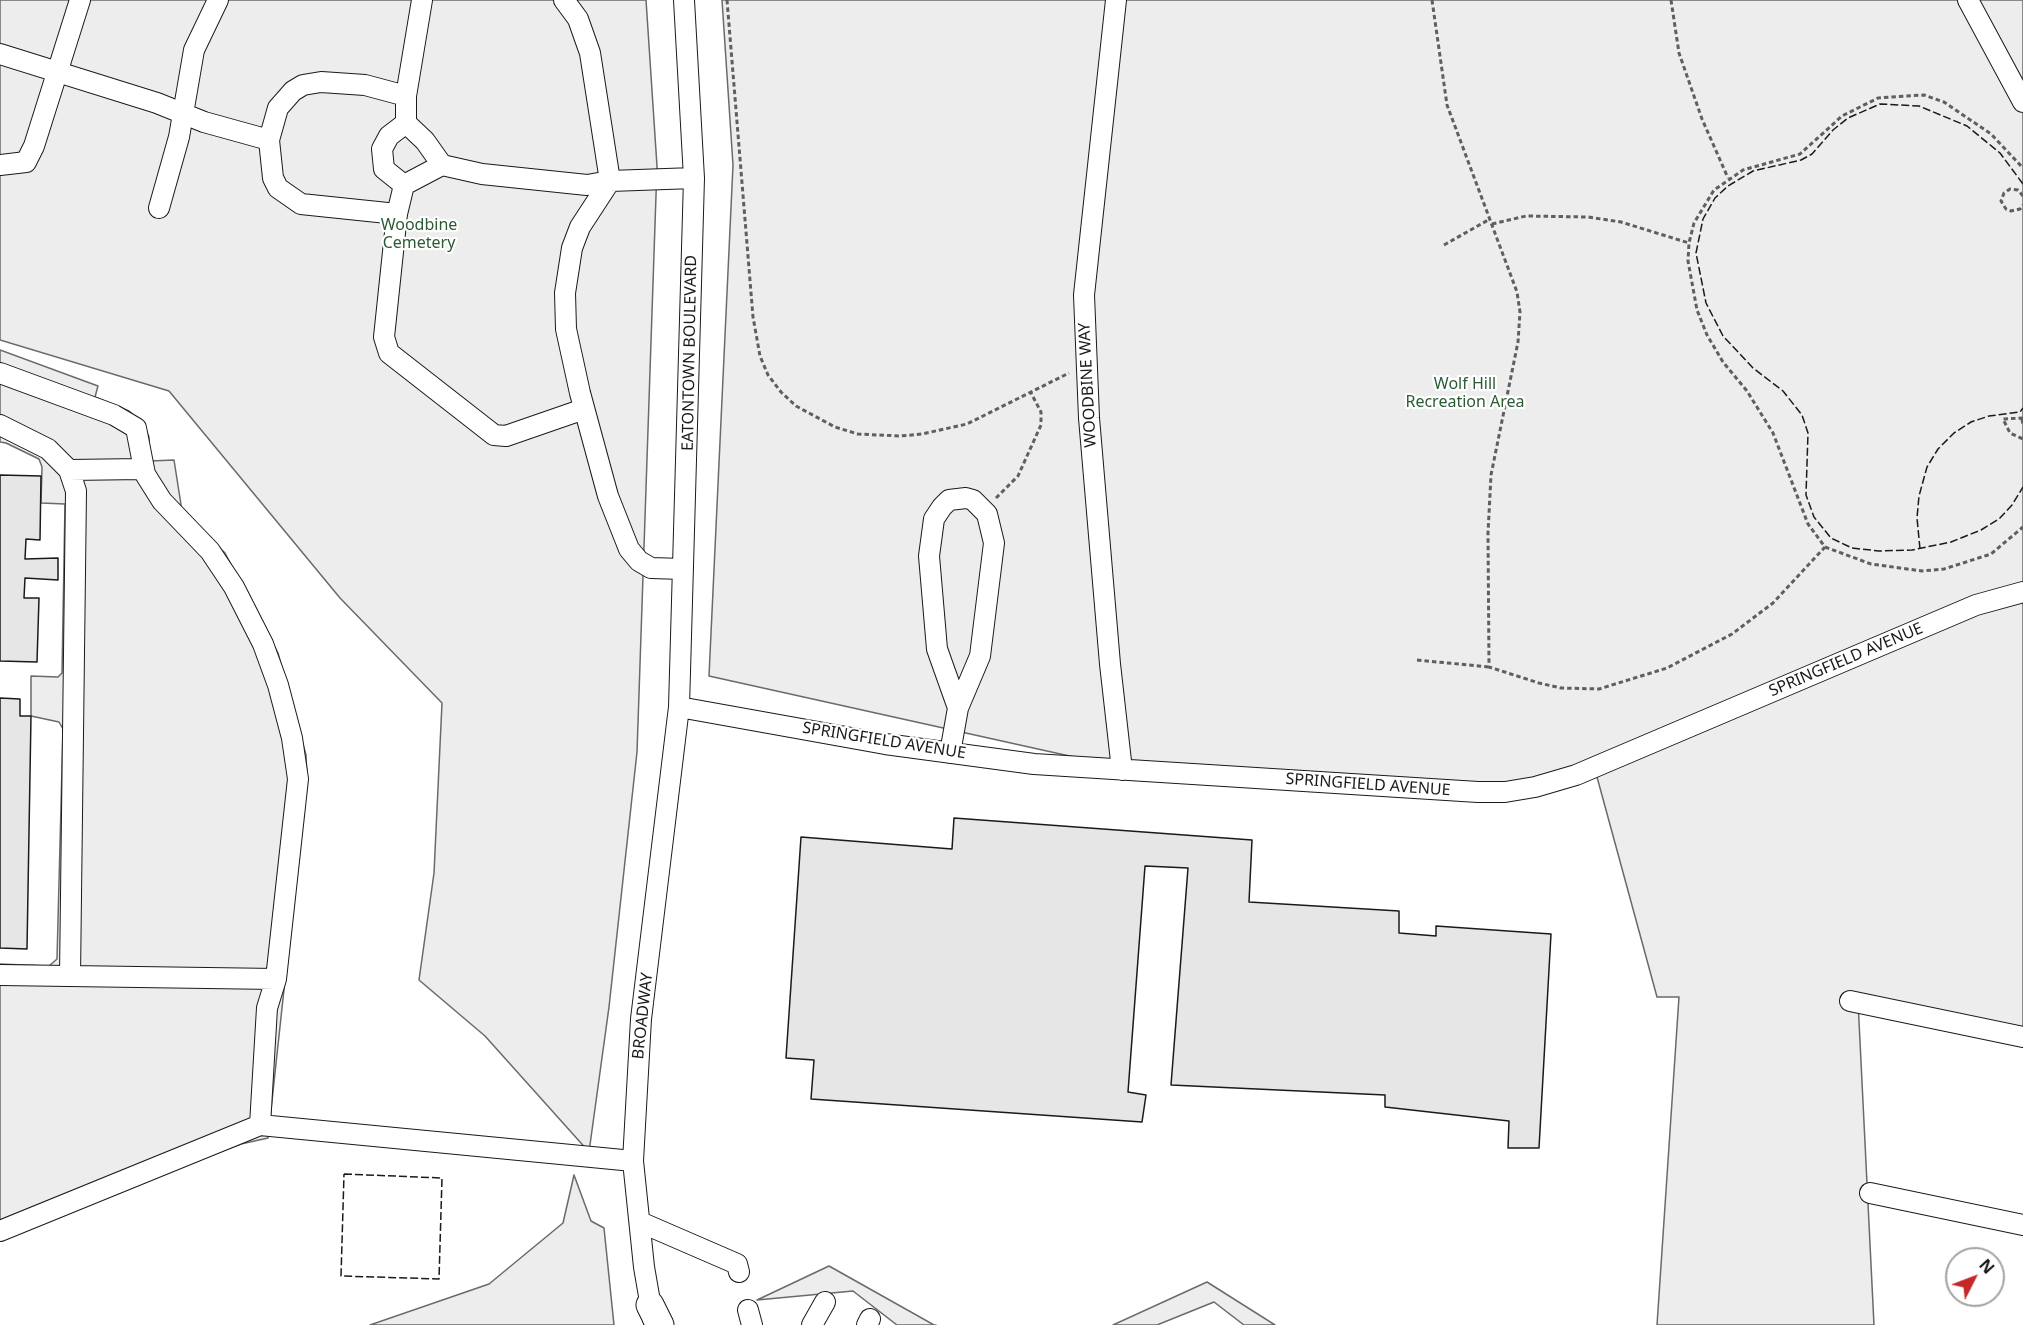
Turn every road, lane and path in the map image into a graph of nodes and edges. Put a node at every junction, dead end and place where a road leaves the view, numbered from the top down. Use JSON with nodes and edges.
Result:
{"nodes":[{"id":1,"x":80,"y":0,"type":"edge"},
{"id":2,"x":218,"y":0,"type":"edge"},
{"id":3,"x":422,"y":0,"type":"edge"},
{"id":4,"x":564,"y":0,"type":"edge"},
{"id":5,"x":684,"y":0,"type":"edge"},
{"id":6,"x":727,"y":0,"type":"edge"},
{"id":7,"x":1116,"y":0,"type":"edge"},
{"id":8,"x":1432,"y":0,"type":"edge"},
{"id":9,"x":1671,"y":0,"type":"edge"},
{"id":10,"x":1968,"y":0,"type":"edge"},
{"id":11,"x":0,"y":54,"type":"edge"},
{"id":12,"x":56,"y":71,"type":"junction"},
{"id":13,"x":406,"y":96,"type":"junction"},
{"id":14,"x":2023,"y":102,"type":"edge"},
{"id":15,"x":182,"y":113,"type":"junction"},
{"id":16,"x":406,"y":123,"type":"junction"},
{"id":17,"x":269,"y":140,"type":"junction"},
{"id":18,"x":0,"y":165,"type":"edge"},
{"id":19,"x":442,"y":165,"type":"junction"},
{"id":20,"x":2023,"y":168,"type":"edge"},
{"id":21,"x":694,"y":178,"type":"junction"},
{"id":22,"x":1728,"y":178,"type":"junction"},
{"id":23,"x":610,"y":181,"type":"junction"},
{"id":24,"x":404,"y":185,"type":"junction"},
{"id":25,"x":2023,"y":195,"type":"edge"},
{"id":26,"x":2023,"y":205,"type":"edge"},
{"id":27,"x":159,"y":208,"type":"dead end"},
{"id":28,"x":397,"y":214,"type":"junction"},
{"id":29,"x":1490,"y":219,"type":"junction"},
{"id":30,"x":1492,"y":224,"type":"junction"},
{"id":31,"x":1689,"y":243,"type":"junction"},
{"id":32,"x":1444,"y":245,"type":"dead end"},
{"id":33,"x":1086,"y":363,"type":"junction"},
{"id":34,"x":0,"y":373,"type":"edge"},
{"id":35,"x":1031,"y":393,"type":"junction"},
{"id":36,"x":584,"y":409,"type":"junction"},
{"id":37,"x":2023,"y":418,"type":"edge"},
{"id":38,"x":2023,"y":425,"type":"edge"},
{"id":39,"x":0,"y":426,"type":"edge"},
{"id":40,"x":2023,"y":439,"type":"edge"},
{"id":41,"x":142,"y":469,"type":"junction"},
{"id":42,"x":69,"y":470,"type":"junction"},
{"id":43,"x":983,"y":508,"type":"junction"},
{"id":44,"x":2023,"y":527,"type":"edge"},
{"id":45,"x":1826,"y":547,"type":"junction"},
{"id":46,"x":683,"y":569,"type":"junction"},
{"id":47,"x":2023,"y":592,"type":"edge"},
{"id":48,"x":1417,"y":660,"type":"dead end"},
{"id":49,"x":1489,"y":667,"type":"junction"},
{"id":50,"x":679,"y":706,"type":"junction"},
{"id":51,"x":958,"y":708,"type":"junction"},
{"id":52,"x":950,"y":753,"type":"junction"},
{"id":53,"x":1122,"y":770,"type":"junction"},
{"id":54,"x":0,"y":975,"type":"edge"},
{"id":55,"x":70,"y":976,"type":"junction"},
{"id":56,"x":276,"y":979,"type":"junction"},
{"id":57,"x":1850,"y":1001,"type":"dead end"},
{"id":58,"x":2023,"y":1037,"type":"edge"},
{"id":59,"x":260,"y":1125,"type":"junction"},
{"id":60,"x":633,"y":1161,"type":"junction"},
{"id":61,"x":1870,"y":1193,"type":"dead end"},
{"id":62,"x":640,"y":1222,"type":"junction"},
{"id":63,"x":2023,"y":1225,"type":"edge"},
{"id":64,"x":0,"y":1231,"type":"edge"},
{"id":65,"x":739,"y":1272,"type":"dead end"},
{"id":66,"x":825,"y":1302,"type":"dead end"},
{"id":67,"x":655,"y":1318,"type":"edge"},
{"id":68,"x":812,"y":1325,"type":"edge"}],
"edges":[{"from":1,"to":12,"type":"street"},
{"from":2,"to":15,"type":"street"},
{"from":3,"to":13,"type":"street"},
{"from":4,"to":23,"type":"street"},
{"from":5,"to":21,"type":"street","name":"EATONTOWN BOULEVARD"},
{"from":6,"to":35,"type":"path"},
{"from":7,"to":33,"type":"street","name":"WOODBINE WAY"},
{"from":8,"to":29,"type":"path"},
{"from":9,"to":22,"type":"path"},
{"from":10,"to":14,"type":"street"},
{"from":11,"to":12,"type":"street"},
{"from":12,"to":15,"type":"street"},
{"from":12,"to":18,"type":"street"},
{"from":13,"to":16,"type":"street"},
{"from":13,"to":17,"type":"street"},
{"from":15,"to":17,"type":"street"},
{"from":15,"to":27,"type":"street"},
{"from":16,"to":19,"type":"street"},
{"from":16,"to":24,"type":"street"},
{"from":17,"to":28,"type":"street"},
{"from":19,"to":23,"type":"street"},
{"from":19,"to":24,"type":"street"},
{"from":20,"to":22,"type":"path"},
{"from":21,"to":23,"type":"street"},
{"from":21,"to":46,"type":"street","name":"EATONTOWN BOULEVARD"},
{"from":22,"to":31,"type":"path"},
{"from":23,"to":36,"type":"street"},
{"from":24,"to":28,"type":"street"},
{"from":25,"to":26,"type":"path"},
{"from":28,"to":36,"type":"street"},
{"from":29,"to":30,"type":"path"},
{"from":29,"to":32,"type":"path"},
{"from":30,"to":31,"type":"path"},
{"from":30,"to":49,"type":"path"},
{"from":31,"to":45,"type":"path"},
{"from":33,"to":35,"type":"path"},
{"from":33,"to":53,"type":"street","name":"WOODBINE WAY"},
{"from":34,"to":41,"type":"street"},
{"from":35,"to":43,"type":"path"},
{"from":36,"to":46,"type":"street"},
{"from":37,"to":38,"type":"path"},
{"from":37,"to":40,"type":"path"},
{"from":39,"to":42,"type":"street"},
{"from":41,"to":42,"type":"street"},
{"from":41,"to":56,"type":"street"},
{"from":42,"to":55,"type":"street"},
{"from":43,"to":51,"type":"street"},
{"from":43,"to":51,"type":"street"},
{"from":44,"to":45,"type":"path"},
{"from":45,"to":49,"type":"path"},
{"from":46,"to":50,"type":"street","name":"EATONTOWN BOULEVARD"},
{"from":47,"to":53,"type":"street","name":"SPRINGFIELD AVENUE"},
{"from":48,"to":49,"type":"path"},
{"from":50,"to":52,"type":"street","name":"SPRINGFIELD AVENUE"},
{"from":50,"to":60,"type":"street","name":"BROADWAY"},
{"from":51,"to":52,"type":"street"},
{"from":52,"to":53,"type":"street","name":"SPRINGFIELD AVENUE"},
{"from":54,"to":55,"type":"street"},
{"from":55,"to":56,"type":"street"},
{"from":56,"to":59,"type":"street"},
{"from":57,"to":58,"type":"street"},
{"from":59,"to":60,"type":"street"},
{"from":59,"to":64,"type":"street"},
{"from":60,"to":62,"type":"street","name":"BROADWAY"},
{"from":61,"to":63,"type":"street"},
{"from":62,"to":65,"type":"street"},
{"from":62,"to":67,"type":"street","name":"BROADWAY"},
{"from":66,"to":68,"type":"street"}]}
